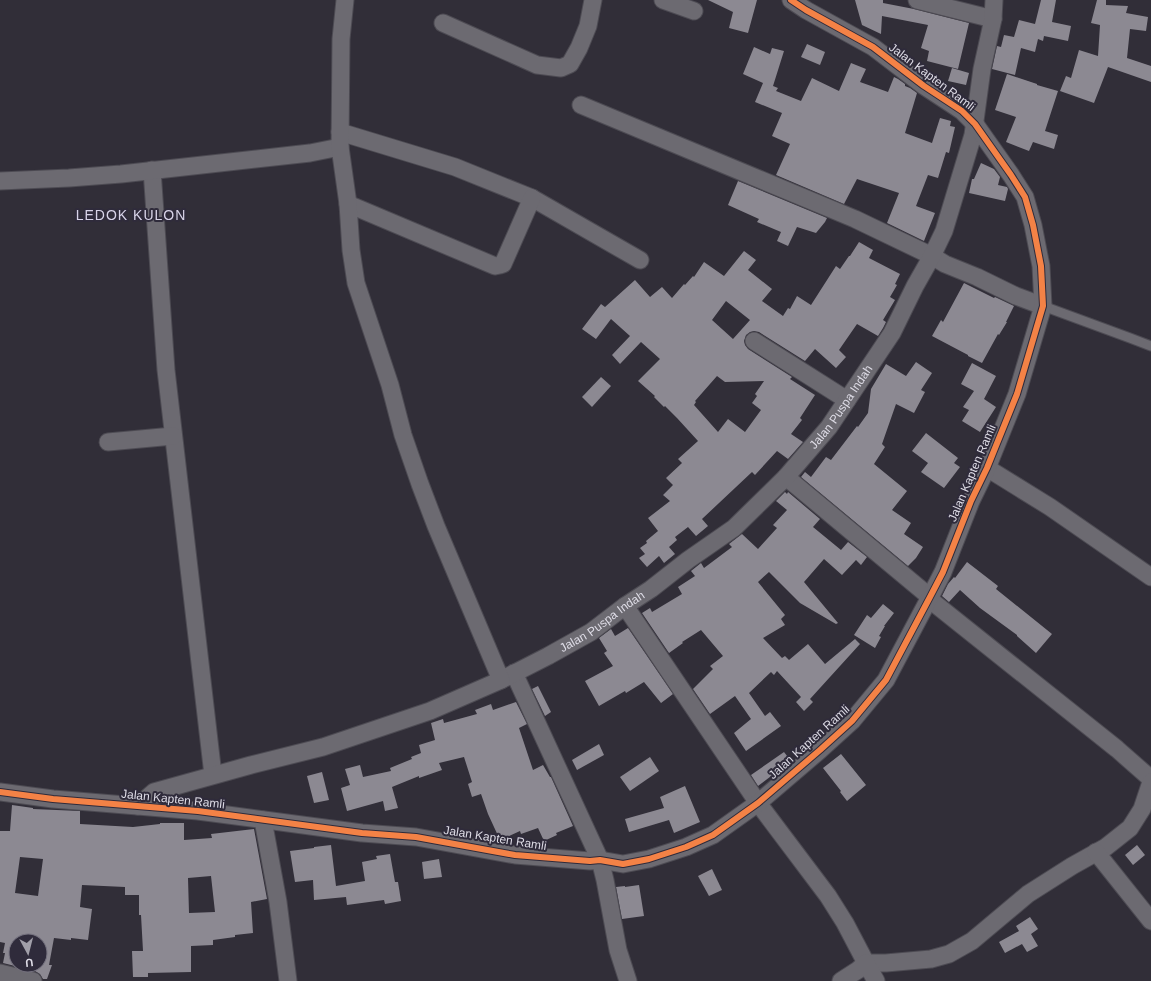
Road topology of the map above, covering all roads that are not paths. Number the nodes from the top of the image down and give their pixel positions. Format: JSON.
{"nodes":[{"id":1,"x":345,"y":0,"type":"edge"},
{"id":2,"x":593,"y":0,"type":"edge"},
{"id":3,"x":663,"y":0,"type":"edge"},
{"id":4,"x":791,"y":0,"type":"edge"},
{"id":5,"x":917,"y":0,"type":"edge"},
{"id":6,"x":994,"y":0,"type":"edge"},
{"id":7,"x":694,"y":11,"type":"dead end"},
{"id":8,"x":993,"y":19,"type":"junction"},
{"id":9,"x":443,"y":22,"type":"dead end"},
{"id":10,"x":580,"y":105,"type":"dead end"},
{"id":11,"x":975,"y":124,"type":"junction"},
{"id":12,"x":340,"y":139,"type":"junction"},
{"id":13,"x":152,"y":170,"type":"junction"},
{"id":14,"x":0,"y":181,"type":"edge"},
{"id":15,"x":532,"y":198,"type":"junction"},
{"id":16,"x":348,"y":204,"type":"junction"},
{"id":17,"x":932,"y":256,"type":"junction"},
{"id":18,"x":640,"y":260,"type":"dead end"},
{"id":19,"x":1043,"y":306,"type":"junction"},
{"id":20,"x":754,"y":341,"type":"dead end"},
{"id":21,"x":1151,"y":346,"type":"edge"},
{"id":22,"x":847,"y":400,"type":"junction"},
{"id":23,"x":173,"y":436,"type":"junction"},
{"id":24,"x":108,"y":442,"type":"dead end"},
{"id":25,"x":987,"y":468,"type":"junction"},
{"id":26,"x":786,"y":477,"type":"junction"},
{"id":27,"x":1151,"y":577,"type":"edge"},
{"id":28,"x":930,"y":598,"type":"junction"},
{"id":29,"x":625,"y":606,"type":"junction"},
{"id":30,"x":508,"y":676,"type":"junction"},
{"id":31,"x":213,"y":776,"type":"junction"},
{"id":32,"x":1151,"y":778,"type":"edge"},
{"id":33,"x":1151,"y":782,"type":"edge"},
{"id":34,"x":0,"y":792,"type":"edge"},
{"id":35,"x":758,"y":803,"type":"junction"},
{"id":36,"x":138,"y":806,"type":"junction"},
{"id":37,"x":263,"y":820,"type":"junction"},
{"id":38,"x":1096,"y":852,"type":"junction"},
{"id":39,"x":600,"y":860,"type":"junction"},
{"id":40,"x":1151,"y":921,"type":"edge"},
{"id":41,"x":866,"y":963,"type":"junction"},
{"id":42,"x":0,"y":973,"type":"edge"},
{"id":43,"x":33,"y":981,"type":"edge"},
{"id":44,"x":288,"y":981,"type":"edge"},
{"id":45,"x":628,"y":981,"type":"edge"},
{"id":46,"x":841,"y":981,"type":"edge"},
{"id":47,"x":876,"y":981,"type":"edge"}],
"edges":[{"from":1,"to":12,"type":"street"},
{"from":2,"to":9,"type":"street"},
{"from":3,"to":7,"type":"street"},
{"from":4,"to":11,"type":"street","name":"Jalan Kapten Ramli"},
{"from":5,"to":8,"type":"street"},
{"from":6,"to":8,"type":"street","name":"Jalan Puspa Indah"},
{"from":8,"to":11,"type":"street","name":"Jalan Puspa Indah"},
{"from":10,"to":17,"type":"street"},
{"from":11,"to":17,"type":"street","name":"Jalan Puspa Indah"},
{"from":11,"to":19,"type":"street","name":"Jalan Kapten Ramli"},
{"from":12,"to":13,"type":"street"},
{"from":12,"to":15,"type":"street"},
{"from":12,"to":16,"type":"street"},
{"from":13,"to":14,"type":"street"},
{"from":13,"to":23,"type":"street"},
{"from":15,"to":16,"type":"street"},
{"from":15,"to":18,"type":"street"},
{"from":16,"to":30,"type":"street"},
{"from":17,"to":19,"type":"street"},
{"from":17,"to":22,"type":"street","name":"Jalan Puspa Indah"},
{"from":19,"to":21,"type":"lane"},
{"from":19,"to":25,"type":"street","name":"Jalan Kapten Ramli"},
{"from":20,"to":22,"type":"street"},
{"from":22,"to":26,"type":"street","name":"Jalan Puspa Indah"},
{"from":23,"to":24,"type":"street"},
{"from":23,"to":31,"type":"street"},
{"from":25,"to":27,"type":"street"},
{"from":25,"to":28,"type":"street","name":"Jalan Kapten Ramli"},
{"from":26,"to":28,"type":"street"},
{"from":26,"to":29,"type":"street","name":"Jalan Puspa Indah"},
{"from":28,"to":32,"type":"street"},
{"from":28,"to":35,"type":"street","name":"Jalan Kapten Ramli"},
{"from":29,"to":30,"type":"street","name":"Jalan Puspa Indah"},
{"from":29,"to":35,"type":"street"},
{"from":30,"to":31,"type":"street","name":"Jalan Puspa Indah"},
{"from":30,"to":39,"type":"street"},
{"from":31,"to":36,"type":"street","name":"Jalan Puspa Indah"},
{"from":33,"to":38,"type":"street"},
{"from":34,"to":36,"type":"street","name":"Jalan Kapten Ramli"},
{"from":35,"to":39,"type":"street","name":"Jalan Kapten Ramli"},
{"from":35,"to":41,"type":"street"},
{"from":36,"to":37,"type":"street","name":"Jalan Kapten Ramli"},
{"from":37,"to":39,"type":"street","name":"Jalan Kapten Ramli"},
{"from":37,"to":44,"type":"street"},
{"from":38,"to":40,"type":"street"},
{"from":38,"to":41,"type":"street"},
{"from":39,"to":45,"type":"street"},
{"from":41,"to":46,"type":"street"},
{"from":41,"to":47,"type":"street"},
{"from":42,"to":43,"type":"street"}]}
